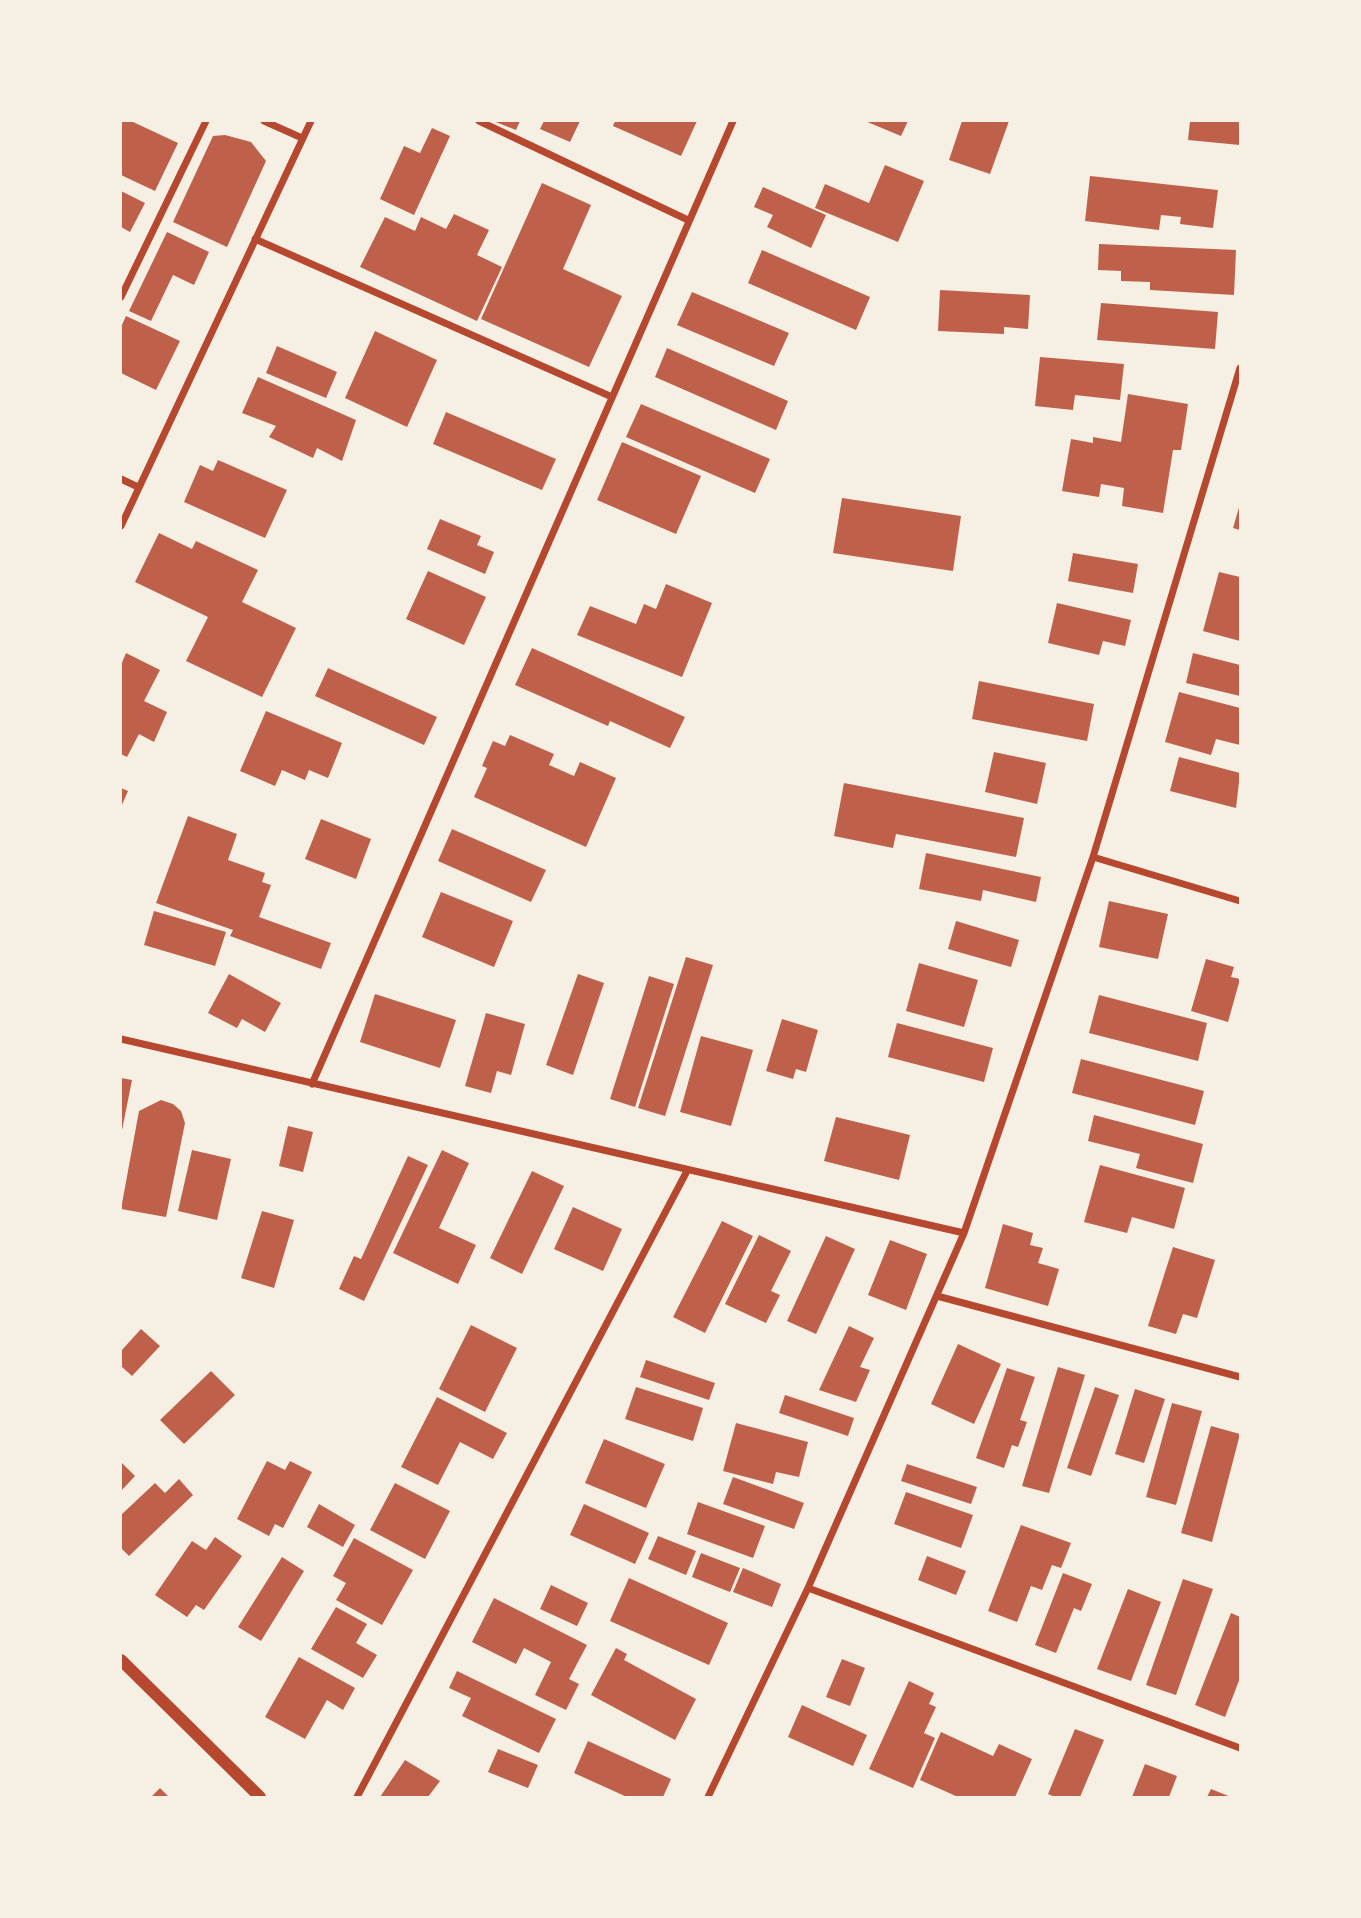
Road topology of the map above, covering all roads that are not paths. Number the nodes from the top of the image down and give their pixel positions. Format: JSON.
{"nodes":[{"id":1,"x":206,"y":121,"type":"edge"},
{"id":2,"x":264,"y":121,"type":"edge"},
{"id":3,"x":311,"y":121,"type":"edge"},
{"id":4,"x":479,"y":121,"type":"edge"},
{"id":5,"x":733,"y":121,"type":"edge"},
{"id":6,"x":302,"y":138,"type":"junction"},
{"id":7,"x":688,"y":220,"type":"junction"},
{"id":8,"x":255,"y":239,"type":"junction"},
{"id":9,"x":121,"y":297,"type":"edge"},
{"id":10,"x":1240,"y":368,"type":"edge"},
{"id":11,"x":612,"y":397,"type":"junction"},
{"id":12,"x":121,"y":479,"type":"edge"},
{"id":13,"x":138,"y":487,"type":"junction"},
{"id":14,"x":121,"y":526,"type":"edge"},
{"id":15,"x":1093,"y":857,"type":"junction"},
{"id":16,"x":1240,"y":901,"type":"edge"},
{"id":17,"x":121,"y":1039,"type":"edge"},
{"id":18,"x":312,"y":1084,"type":"junction"},
{"id":19,"x":687,"y":1171,"type":"junction"},
{"id":20,"x":964,"y":1233,"type":"junction"},
{"id":21,"x":937,"y":1296,"type":"junction"},
{"id":22,"x":1240,"y":1377,"type":"edge"},
{"id":23,"x":808,"y":1587,"type":"junction"},
{"id":24,"x":121,"y":1660,"type":"edge"},
{"id":25,"x":1240,"y":1748,"type":"edge"},
{"id":26,"x":260,"y":1797,"type":"edge"},
{"id":27,"x":357,"y":1797,"type":"edge"},
{"id":28,"x":708,"y":1797,"type":"edge"}],
"edges":[{"from":1,"to":9,"type":"street"},
{"from":2,"to":6,"type":"street"},
{"from":3,"to":6,"type":"street"},
{"from":4,"to":7,"type":"street"},
{"from":5,"to":7,"type":"street"},
{"from":6,"to":8,"type":"street"},
{"from":7,"to":11,"type":"street"},
{"from":8,"to":11,"type":"street"},
{"from":8,"to":13,"type":"street"},
{"from":10,"to":15,"type":"street"},
{"from":11,"to":18,"type":"street"},
{"from":12,"to":13,"type":"street"},
{"from":13,"to":14,"type":"street"},
{"from":15,"to":16,"type":"street"},
{"from":15,"to":20,"type":"street"},
{"from":17,"to":18,"type":"street"},
{"from":18,"to":19,"type":"street"},
{"from":19,"to":20,"type":"street"},
{"from":19,"to":27,"type":"street"},
{"from":20,"to":21,"type":"street"},
{"from":21,"to":22,"type":"street"},
{"from":21,"to":23,"type":"street"},
{"from":23,"to":25,"type":"street"},
{"from":23,"to":28,"type":"street"},
{"from":24,"to":26,"type":"street"}]}
